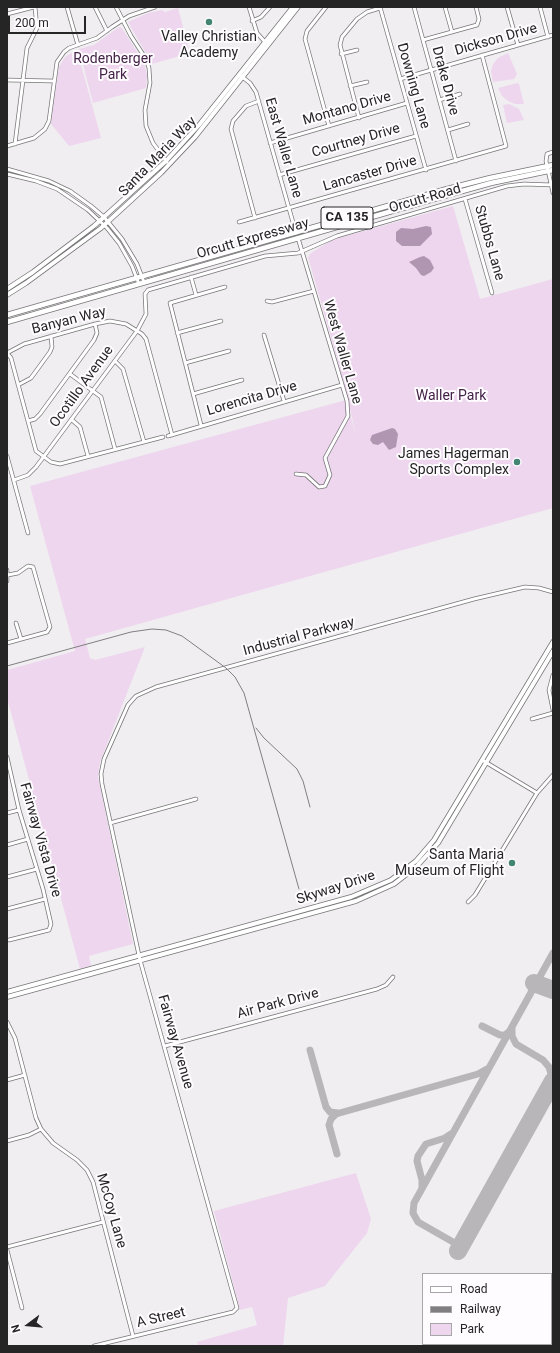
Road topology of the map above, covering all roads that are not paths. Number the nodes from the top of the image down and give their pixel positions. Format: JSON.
{"nodes":[{"id":1,"x":35,"y":7,"type":"edge"},
{"id":2,"x":67,"y":7,"type":"edge"},
{"id":3,"x":95,"y":7,"type":"edge"},
{"id":4,"x":116,"y":7,"type":"edge"},
{"id":5,"x":155,"y":7,"type":"edge"},
{"id":6,"x":248,"y":7,"type":"edge"},
{"id":7,"x":270,"y":7,"type":"edge"},
{"id":8,"x":293,"y":7,"type":"edge"},
{"id":9,"x":298,"y":7,"type":"edge"},
{"id":10,"x":326,"y":7,"type":"edge"},
{"id":11,"x":380,"y":7,"type":"edge"},
{"id":12,"x":414,"y":7,"type":"edge"},
{"id":13,"x":445,"y":7,"type":"edge"},
{"id":14,"x":476,"y":7,"type":"edge"},
{"id":15,"x":507,"y":7,"type":"edge"},
{"id":16,"x":540,"y":7,"type":"edge"},
{"id":17,"x":7,"y":14,"type":"edge"},
{"id":18,"x":122,"y":20,"type":"junction"},
{"id":19,"x":252,"y":20,"type":"junction"},
{"id":20,"x":107,"y":30,"type":"junction"},
{"id":21,"x":452,"y":32,"type":"junction"},
{"id":22,"x":553,"y":35,"type":"edge"},
{"id":23,"x":548,"y":37,"type":"junction"},
{"id":24,"x":423,"y":40,"type":"junction"},
{"id":25,"x":265,"y":42,"type":"junction"},
{"id":26,"x":78,"y":45,"type":"junction"},
{"id":27,"x":518,"y":45,"type":"junction"},
{"id":28,"x":357,"y":50,"type":"dead end"},
{"id":29,"x":341,"y":54,"type":"junction"},
{"id":30,"x":482,"y":55,"type":"junction"},
{"id":31,"x":431,"y":70,"type":"junction"},
{"id":32,"x":241,"y":76,"type":"junction"},
{"id":33,"x":400,"y":79,"type":"junction"},
{"id":34,"x":7,"y":80,"type":"edge"},
{"id":35,"x":23,"y":80,"type":"junction"},
{"id":36,"x":54,"y":81,"type":"junction"},
{"id":37,"x":367,"y":82,"type":"dead end"},
{"id":38,"x":350,"y":86,"type":"junction"},
{"id":39,"x":460,"y":94,"type":"dead end"},
{"id":40,"x":439,"y":100,"type":"junction"},
{"id":41,"x":259,"y":101,"type":"junction"},
{"id":42,"x":407,"y":104,"type":"junction"},
{"id":43,"x":359,"y":118,"type":"junction"},
{"id":44,"x":468,"y":124,"type":"dead end"},
{"id":45,"x":329,"y":126,"type":"junction"},
{"id":46,"x":448,"y":130,"type":"junction"},
{"id":47,"x":416,"y":136,"type":"junction"},
{"id":48,"x":270,"y":142,"type":"junction"},
{"id":49,"x":16,"y":144,"type":"junction"},
{"id":50,"x":7,"y":146,"type":"edge"},
{"id":51,"x":553,"y":152,"type":"edge"},
{"id":52,"x":456,"y":161,"type":"junction"},
{"id":53,"x":168,"y":163,"type":"junction"},
{"id":54,"x":553,"y":165,"type":"edge"},
{"id":55,"x":546,"y":166,"type":"junction"},
{"id":56,"x":7,"y":169,"type":"edge"},
{"id":57,"x":426,"y":170,"type":"junction"},
{"id":58,"x":553,"y":170,"type":"edge"},
{"id":59,"x":547,"y":171,"type":"junction"},
{"id":60,"x":7,"y":174,"type":"edge"},
{"id":61,"x":279,"y":175,"type":"junction"},
{"id":62,"x":552,"y":185,"type":"edge"},
{"id":63,"x":553,"y":194,"type":"edge"},
{"id":64,"x":466,"y":199,"type":"junction"},
{"id":65,"x":289,"y":209,"type":"junction"},
{"id":66,"x":104,"y":217,"type":"junction"},
{"id":67,"x":255,"y":218,"type":"junction"},
{"id":68,"x":100,"y":221,"type":"junction"},
{"id":69,"x":239,"y":222,"type":"dead end"},
{"id":70,"x":106,"y":223,"type":"junction"},
{"id":71,"x":296,"y":233,"type":"junction"},
{"id":72,"x":298,"y":238,"type":"junction"},
{"id":73,"x":303,"y":251,"type":"junction"},
{"id":74,"x":191,"y":277,"type":"junction"},
{"id":75,"x":140,"y":278,"type":"junction"},
{"id":76,"x":141,"y":283,"type":"junction"},
{"id":77,"x":225,"y":287,"type":"dead end"},
{"id":78,"x":7,"y":289,"type":"edge"},
{"id":79,"x":314,"y":291,"type":"junction"},
{"id":80,"x":145,"y":292,"type":"joint"},
{"id":81,"x":492,"y":293,"type":"dead end"},
{"id":82,"x":7,"y":295,"type":"edge"},
{"id":83,"x":196,"y":295,"type":"junction"},
{"id":84,"x":267,"y":301,"type":"dead end"},
{"id":85,"x":7,"y":315,"type":"edge"},
{"id":86,"x":221,"y":321,"type":"dead end"},
{"id":87,"x":7,"y":322,"type":"edge"},
{"id":88,"x":96,"y":324,"type":"junction"},
{"id":89,"x":137,"y":331,"type":"junction"},
{"id":90,"x":177,"y":333,"type":"junction"},
{"id":91,"x":264,"y":335,"type":"dead end"},
{"id":92,"x":50,"y":336,"type":"junction"},
{"id":93,"x":229,"y":351,"type":"dead end"},
{"id":94,"x":7,"y":353,"type":"edge"},
{"id":95,"x":115,"y":361,"type":"junction"},
{"id":96,"x":185,"y":364,"type":"junction"},
{"id":97,"x":70,"y":374,"type":"junction"},
{"id":98,"x":242,"y":380,"type":"dead end"},
{"id":99,"x":18,"y":385,"type":"junction"},
{"id":100,"x":342,"y":385,"type":"junction"},
{"id":101,"x":94,"y":390,"type":"junction"},
{"id":102,"x":193,"y":394,"type":"junction"},
{"id":103,"x":284,"y":401,"type":"junction"},
{"id":104,"x":72,"y":420,"type":"junction"},
{"id":105,"x":28,"y":421,"type":"junction"},
{"id":106,"x":201,"y":425,"type":"junction"},
{"id":107,"x":172,"y":435,"type":"junction"},
{"id":108,"x":168,"y":436,"type":"dead end"},
{"id":109,"x":163,"y":437,"type":"dead end"},
{"id":110,"x":144,"y":442,"type":"junction"},
{"id":111,"x":115,"y":449,"type":"junction"},
{"id":112,"x":7,"y":456,"type":"edge"},
{"id":113,"x":88,"y":456,"type":"junction"},
{"id":114,"x":44,"y":457,"type":"junction"},
{"id":115,"x":296,"y":474,"type":"dead end"},
{"id":116,"x":14,"y":480,"type":"junction"},
{"id":117,"x":28,"y":533,"type":"dead end"},
{"id":118,"x":7,"y":570,"type":"edge"},
{"id":119,"x":8,"y":575,"type":"edge"},
{"id":120,"x":7,"y":581,"type":"edge"},
{"id":121,"x":553,"y":592,"type":"edge"},
{"id":122,"x":16,"y":623,"type":"dead end"},
{"id":123,"x":21,"y":639,"type":"junction"},
{"id":124,"x":553,"y":642,"type":"edge"},
{"id":125,"x":7,"y":643,"type":"edge"},
{"id":126,"x":553,"y":651,"type":"edge"},
{"id":127,"x":553,"y":675,"type":"edge"},
{"id":128,"x":553,"y":710,"type":"edge"},
{"id":129,"x":553,"y":713,"type":"edge"},
{"id":130,"x":532,"y":719,"type":"dead end"},
{"id":131,"x":7,"y":757,"type":"edge"},
{"id":132,"x":484,"y":761,"type":"junction"},
{"id":133,"x":101,"y":774,"type":"joint"},
{"id":134,"x":553,"y":775,"type":"edge"},
{"id":135,"x":12,"y":780,"type":"junction"},
{"id":136,"x":7,"y":781,"type":"edge"},
{"id":137,"x":537,"y":793,"type":"junction"},
{"id":138,"x":196,"y":799,"type":"dead end"},
{"id":139,"x":19,"y":810,"type":"junction"},
{"id":140,"x":7,"y":813,"type":"edge"},
{"id":141,"x":110,"y":823,"type":"junction"},
{"id":142,"x":28,"y":839,"type":"junction"},
{"id":143,"x":7,"y":845,"type":"edge"},
{"id":144,"x":37,"y":869,"type":"junction"},
{"id":145,"x":7,"y":877,"type":"edge"},
{"id":146,"x":45,"y":899,"type":"junction"},
{"id":147,"x":468,"y":902,"type":"dead end"},
{"id":148,"x":7,"y":910,"type":"edge"},
{"id":149,"x":9,"y":940,"type":"dead end"},
{"id":150,"x":140,"y":958,"type":"junction"},
{"id":151,"x":393,"y":977,"type":"dead end"},
{"id":152,"x":7,"y":992,"type":"edge"},
{"id":153,"x":7,"y":997,"type":"edge"},
{"id":154,"x":7,"y":1022,"type":"edge"},
{"id":155,"x":165,"y":1046,"type":"junction"},
{"id":156,"x":25,"y":1075,"type":"junction"},
{"id":157,"x":7,"y":1080,"type":"edge"},
{"id":158,"x":41,"y":1129,"type":"junction"},
{"id":159,"x":7,"y":1141,"type":"edge"},
{"id":160,"x":103,"y":1222,"type":"junction"},
{"id":161,"x":7,"y":1247,"type":"edge"},
{"id":162,"x":7,"y":1250,"type":"edge"},
{"id":163,"x":22,"y":1308,"type":"dead end"},
{"id":164,"x":233,"y":1312,"type":"joint"},
{"id":165,"x":133,"y":1336,"type":"junction"},
{"id":166,"x":94,"y":1346,"type":"edge"}],
"edges":[{"from":1,"to":17,"type":"street"},
{"from":1,"to":35,"type":"street"},
{"from":2,"to":26,"type":"street"},
{"from":3,"to":20,"type":"street"},
{"from":4,"to":18,"type":"street"},
{"from":5,"to":18,"type":"street"},
{"from":6,"to":19,"type":"street"},
{"from":7,"to":19,"type":"street"},
{"from":8,"to":25,"type":"main road","name":"Santa Maria Way"},
{"from":9,"to":32,"type":"main road","name":"Santa Maria Way"},
{"from":10,"to":45,"type":"street"},
{"from":11,"to":29,"type":"street"},
{"from":11,"to":33,"type":"street","name":"Downing Lane"},
{"from":12,"to":24,"type":"street","name":"Drake Drive"},
{"from":13,"to":21,"type":"street"},
{"from":14,"to":21,"type":"street"},
{"from":15,"to":27,"type":"street"},
{"from":16,"to":23,"type":"street"},
{"from":18,"to":20,"type":"street"},
{"from":18,"to":53,"type":"street"},
{"from":19,"to":25,"type":"street"},
{"from":20,"to":26,"type":"street"},
{"from":21,"to":24,"type":"street"},
{"from":22,"to":23,"type":"street","name":"Dickson Drive"},
{"from":23,"to":27,"type":"street","name":"Dickson Drive"},
{"from":24,"to":31,"type":"street","name":"Drake Drive"},
{"from":25,"to":32,"type":"main road","name":"Santa Maria Way"},
{"from":26,"to":36,"type":"street"},
{"from":27,"to":30,"type":"street","name":"Dickson Drive"},
{"from":28,"to":29,"type":"street"},
{"from":29,"to":38,"type":"street"},
{"from":30,"to":31,"type":"street","name":"Dickson Drive"},
{"from":30,"to":52,"type":"street","name":"Lancaster Drive"},
{"from":31,"to":33,"type":"street","name":"Dickson Drive"},
{"from":31,"to":40,"type":"street","name":"Drake Drive"},
{"from":32,"to":41,"type":"street","name":"East Waller Lane"},
{"from":32,"to":53,"type":"main road","name":"Santa Maria Way"},
{"from":33,"to":42,"type":"street","name":"Downing Lane"},
{"from":34,"to":35,"type":"street"},
{"from":35,"to":36,"type":"street"},
{"from":35,"to":49,"type":"street"},
{"from":36,"to":49,"type":"street"},
{"from":37,"to":38,"type":"street"},
{"from":38,"to":43,"type":"street"},
{"from":39,"to":40,"type":"street"},
{"from":40,"to":46,"type":"street","name":"Drake Drive"},
{"from":41,"to":48,"type":"street","name":"East Waller Lane"},
{"from":41,"to":67,"type":"street"},
{"from":42,"to":43,"type":"street","name":"Montano Drive"},
{"from":42,"to":47,"type":"street","name":"Downing Lane"},
{"from":43,"to":45,"type":"street","name":"Montano Drive"},
{"from":44,"to":46,"type":"street"},
{"from":45,"to":48,"type":"street","name":"Montano Drive"},
{"from":46,"to":52,"type":"street","name":"Drake Drive"},
{"from":47,"to":57,"type":"street","name":"Downing Lane"},
{"from":47,"to":61,"type":"street","name":"Courtney Drive"},
{"from":48,"to":61,"type":"street","name":"East Waller Lane"},
{"from":49,"to":50,"type":"street"},
{"from":51,"to":55,"type":"street"},
{"from":52,"to":57,"type":"street","name":"Lancaster Drive"},
{"from":53,"to":66,"type":"main road","name":"Santa Maria Way"},
{"from":53,"to":70,"type":"main road","name":"Santa Maria Way"},
{"from":54,"to":55,"type":"highway","name":"Orcutt Expressway","number":"CA 135"},
{"from":55,"to":59,"type":"street"},
{"from":55,"to":71,"type":"highway","name":"Orcutt Expressway","number":"CA 135"},
{"from":56,"to":66,"type":"street"},
{"from":57,"to":65,"type":"street","name":"Lancaster Drive"},
{"from":58,"to":59,"type":"highway","name":"Orcutt Expressway","number":"CA 135"},
{"from":59,"to":62,"type":"street"},
{"from":59,"to":72,"type":"highway","name":"Orcutt Expressway","number":"CA 135"},
{"from":60,"to":68,"type":"street"},
{"from":61,"to":65,"type":"street","name":"East Waller Lane"},
{"from":62,"to":63,"type":"street"},
{"from":62,"to":64,"type":"street","name":"Orcutt Road"},
{"from":64,"to":73,"type":"street","name":"Orcutt Road"},
{"from":64,"to":81,"type":"street","name":"Stubbs Lane"},
{"from":65,"to":67,"type":"street","name":"Lancaster Drive"},
{"from":65,"to":71,"type":"street","name":"East Waller Lane"},
{"from":66,"to":68,"type":"main road","name":"Santa Maria Way"},
{"from":66,"to":70,"type":"street"},
{"from":67,"to":69,"type":"street","name":"Lancaster Drive"},
{"from":68,"to":70,"type":"street"},
{"from":68,"to":78,"type":"main road","name":"Santa Maria Way"},
{"from":70,"to":75,"type":"street"},
{"from":70,"to":82,"type":"main road","name":"Santa Maria Way"},
{"from":71,"to":72,"type":"street","name":"West Waller Lane"},
{"from":71,"to":75,"type":"highway","name":"Orcutt Expressway","number":"CA 135"},
{"from":72,"to":73,"type":"street","name":"West Waller Lane"},
{"from":72,"to":76,"type":"highway","name":"Orcutt Expressway","number":"CA 135"},
{"from":73,"to":74,"type":"street","name":"Orcutt Road"},
{"from":73,"to":79,"type":"street","name":"West Waller Lane"},
{"from":74,"to":80,"type":"street","name":"Orcutt Road"},
{"from":74,"to":83,"type":"street"},
{"from":75,"to":76,"type":"street"},
{"from":75,"to":85,"type":"highway","name":"Orcutt Expressway","number":"CA 135"},
{"from":76,"to":87,"type":"highway","name":"Orcutt Expressway","number":"CA 135"},
{"from":77,"to":83,"type":"street"},
{"from":79,"to":84,"type":"street"},
{"from":79,"to":100,"type":"street","name":"West Waller Lane"},
{"from":80,"to":89,"type":"street","name":"Ocotillo Avenue"},
{"from":83,"to":90,"type":"street"},
{"from":86,"to":90,"type":"street"},
{"from":88,"to":89,"type":"street","name":"Banyan Way"},
{"from":88,"to":92,"type":"street","name":"Banyan Way"},
{"from":88,"to":97,"type":"street"},
{"from":89,"to":95,"type":"street","name":"Ocotillo Avenue"},
{"from":89,"to":107,"type":"street"},
{"from":90,"to":96,"type":"street"},
{"from":91,"to":103,"type":"street"},
{"from":92,"to":94,"type":"street","name":"Banyan Way"},
{"from":92,"to":99,"type":"street"},
{"from":93,"to":96,"type":"street"},
{"from":94,"to":99,"type":"street"},
{"from":95,"to":101,"type":"street","name":"Ocotillo Avenue"},
{"from":95,"to":110,"type":"street"},
{"from":96,"to":102,"type":"street"},
{"from":97,"to":101,"type":"street"},
{"from":97,"to":105,"type":"street"},
{"from":98,"to":102,"type":"street"},
{"from":99,"to":105,"type":"street"},
{"from":100,"to":103,"type":"street","name":"Lorencita Drive"},
{"from":100,"to":115,"type":"street","name":"West Waller Lane"},
{"from":101,"to":104,"type":"street","name":"Ocotillo Avenue"},
{"from":101,"to":111,"type":"street"},
{"from":102,"to":106,"type":"street"},
{"from":103,"to":106,"type":"street","name":"Lorencita Drive"},
{"from":104,"to":113,"type":"street"},
{"from":104,"to":114,"type":"street","name":"Ocotillo Avenue"},
{"from":105,"to":114,"type":"street"},
{"from":106,"to":107,"type":"street","name":"Lorencita Drive"},
{"from":107,"to":108,"type":"street","name":"Lorencita Drive"},
{"from":109,"to":110,"type":"street"},
{"from":110,"to":111,"type":"street"},
{"from":111,"to":113,"type":"street"},
{"from":112,"to":116,"type":"street"},
{"from":113,"to":114,"type":"street"},
{"from":114,"to":116,"type":"street","name":"Ocotillo Avenue"},
{"from":116,"to":117,"type":"street"},
{"from":118,"to":119,"type":"street"},
{"from":119,"to":120,"type":"street"},
{"from":119,"to":123,"type":"street"},
{"from":121,"to":133,"type":"street","name":"Industrial Parkway"},
{"from":122,"to":123,"type":"street"},
{"from":123,"to":125,"type":"street"},
{"from":124,"to":132,"type":"main road","name":"Skyway Drive"},
{"from":126,"to":132,"type":"main road","name":"Skyway Drive"},
{"from":127,"to":128,"type":"street"},
{"from":129,"to":130,"type":"street"},
{"from":131,"to":135,"type":"street","name":"Fairway Vista Drive"},
{"from":132,"to":137,"type":"street"},
{"from":132,"to":150,"type":"main road","name":"Skyway Drive"},
{"from":133,"to":141,"type":"street","name":"Fairway Avenue"},
{"from":134,"to":137,"type":"street"},
{"from":135,"to":136,"type":"street"},
{"from":135,"to":139,"type":"street","name":"Fairway Vista Drive"},
{"from":137,"to":147,"type":"street"},
{"from":138,"to":141,"type":"street"},
{"from":139,"to":140,"type":"street"},
{"from":139,"to":142,"type":"street","name":"Fairway Vista Drive"},
{"from":141,"to":150,"type":"street","name":"Fairway Avenue"},
{"from":142,"to":143,"type":"street"},
{"from":142,"to":144,"type":"street","name":"Fairway Vista Drive"},
{"from":144,"to":145,"type":"street"},
{"from":144,"to":146,"type":"street","name":"Fairway Vista Drive"},
{"from":146,"to":148,"type":"street"},
{"from":146,"to":149,"type":"street","name":"Fairway Vista Drive"},
{"from":150,"to":152,"type":"main road","name":"Skyway Drive"},
{"from":150,"to":153,"type":"main road","name":"Skyway Drive"},
{"from":150,"to":155,"type":"street","name":"Fairway Avenue"},
{"from":151,"to":155,"type":"street","name":"Air Park Drive"},
{"from":154,"to":156,"type":"street","name":"McCoy Lane"},
{"from":155,"to":164,"type":"street","name":"Fairway Avenue"},
{"from":156,"to":157,"type":"street"},
{"from":156,"to":158,"type":"street","name":"McCoy Lane"},
{"from":158,"to":159,"type":"street"},
{"from":158,"to":160,"type":"street","name":"McCoy Lane"},
{"from":160,"to":161,"type":"street"},
{"from":160,"to":165,"type":"street","name":"McCoy Lane"},
{"from":162,"to":163,"type":"street"},
{"from":164,"to":165,"type":"street","name":"A Street"},
{"from":165,"to":166,"type":"street","name":"A Street"}]}
